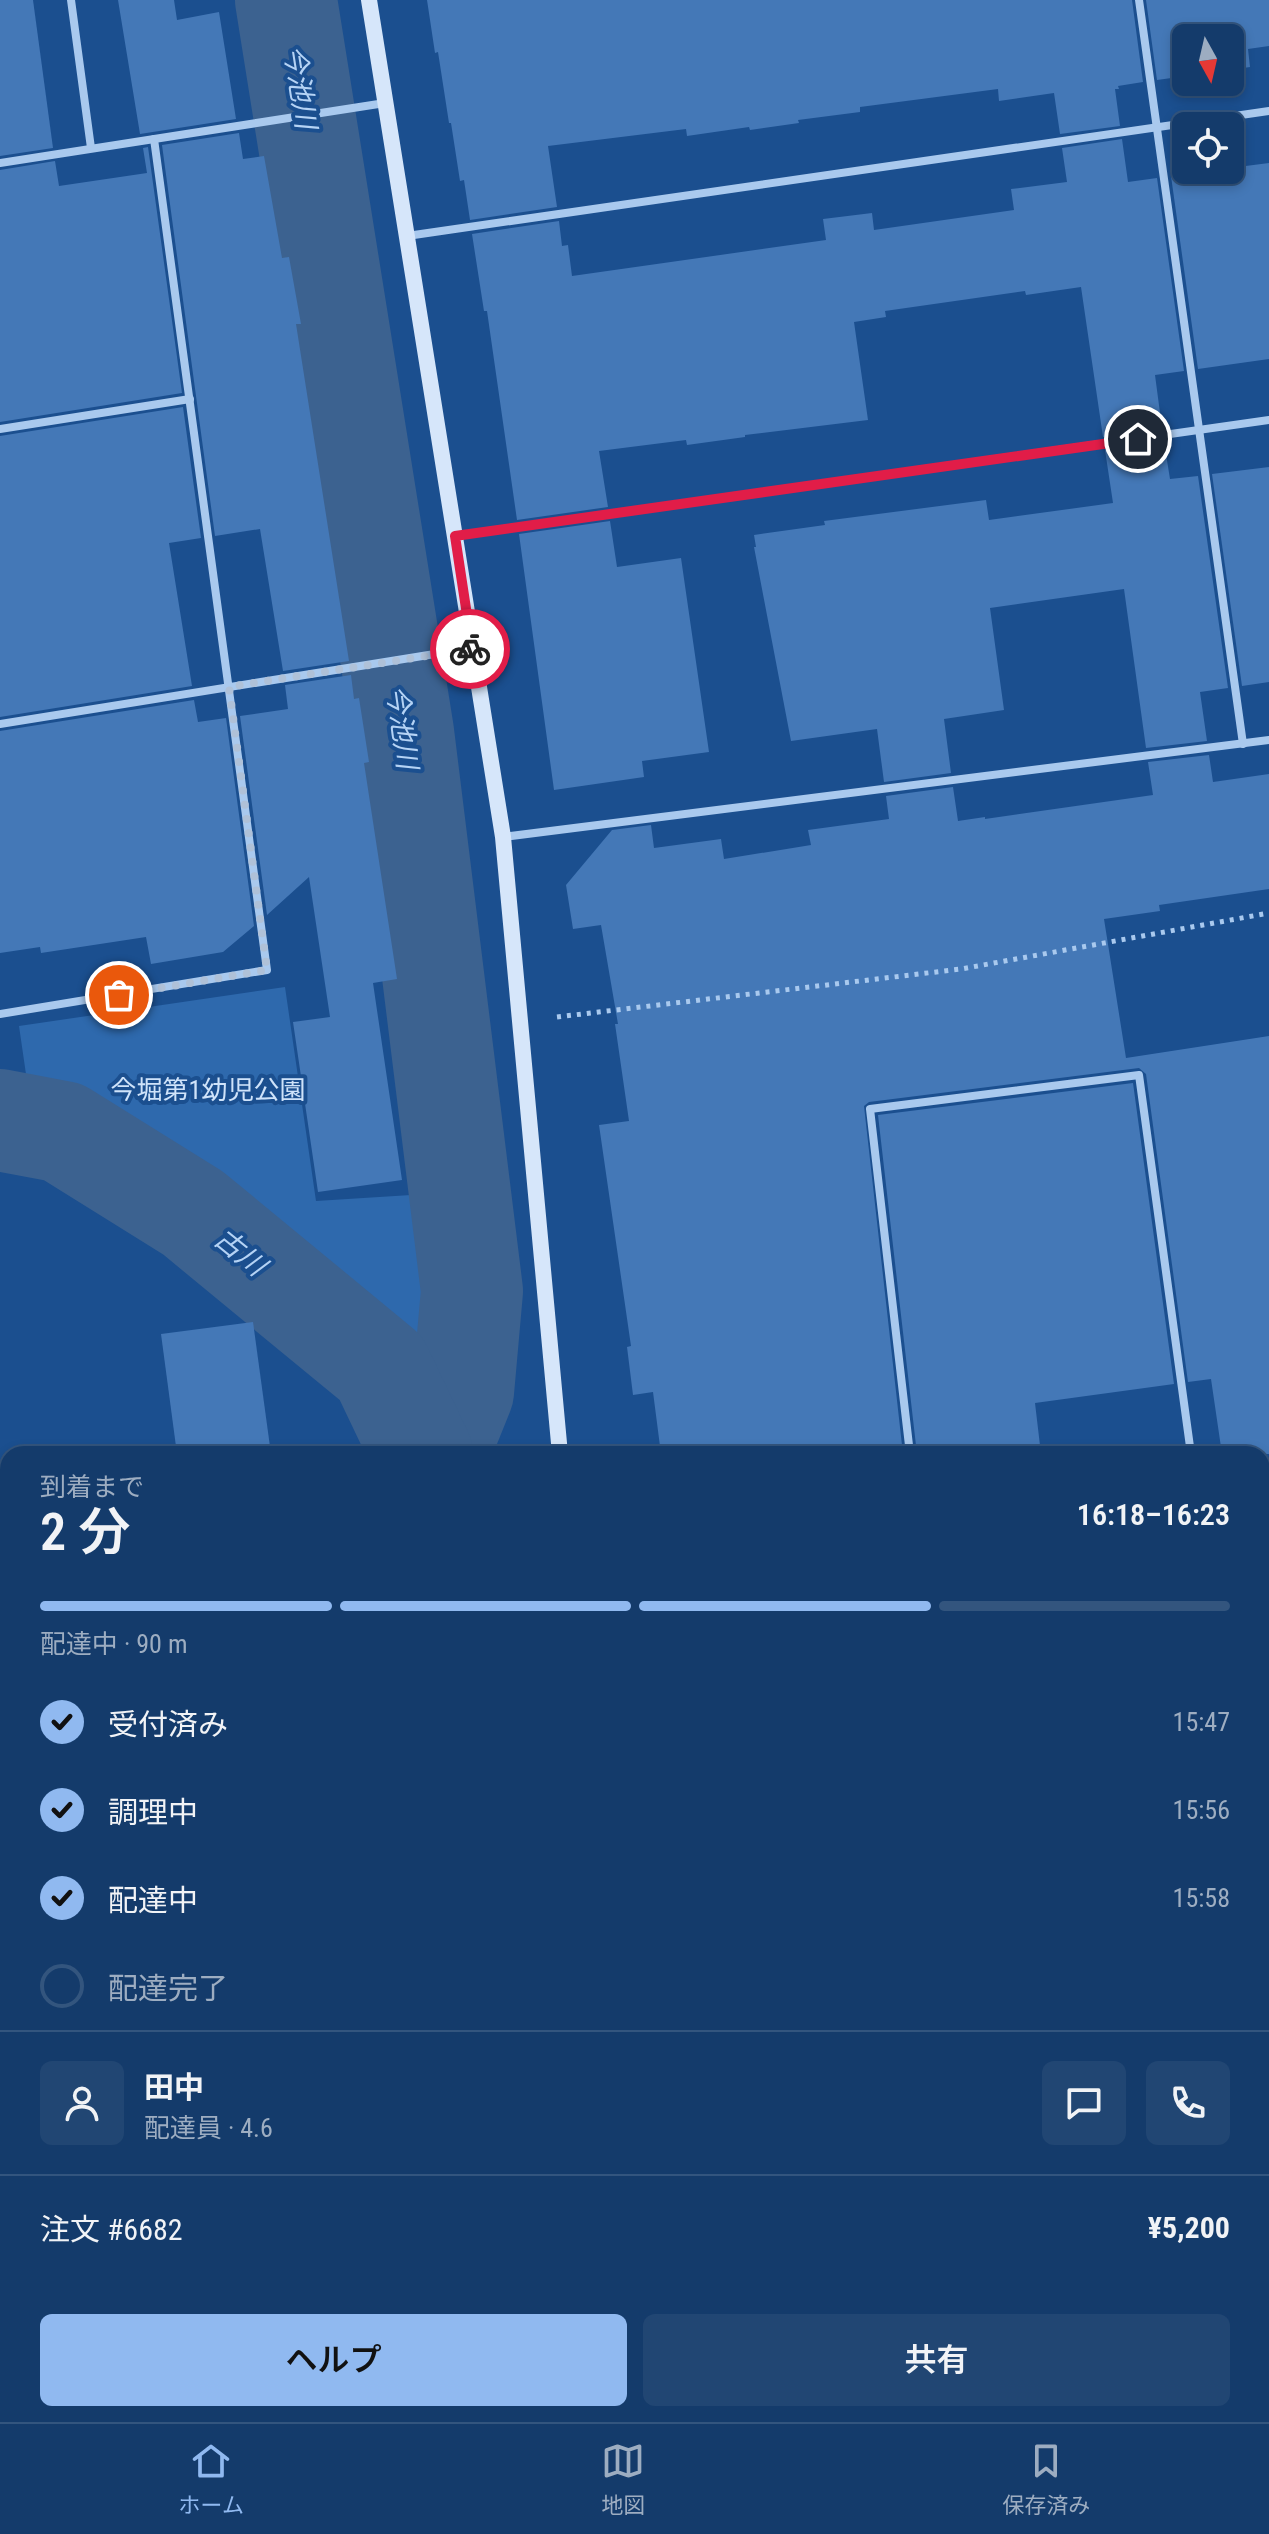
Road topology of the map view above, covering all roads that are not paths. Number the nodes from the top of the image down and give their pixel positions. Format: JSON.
{"nodes":[{"id":1,"x":71,"y":0,"type":"edge"},
{"id":2,"x":369,"y":0,"type":"edge"},
{"id":3,"x":1139,"y":0,"type":"edge"},
{"id":4,"x":385,"y":103,"type":"junction"},
{"id":5,"x":1269,"y":111,"type":"edge"},
{"id":6,"x":1157,"y":127,"type":"junction"},
{"id":7,"x":154,"y":139,"type":"junction"},
{"id":8,"x":91,"y":148,"type":"junction"},
{"id":9,"x":0,"y":163,"type":"edge"},
{"id":10,"x":406,"y":236,"type":"junction"},
{"id":11,"x":190,"y":399,"type":"junction"},
{"id":12,"x":1269,"y":420,"type":"edge"},
{"id":13,"x":0,"y":429,"type":"edge"},
{"id":14,"x":1199,"y":430,"type":"junction"},
{"id":15,"x":455,"y":536,"type":"junction"},
{"id":16,"x":472,"y":648,"type":"junction"},
{"id":17,"x":229,"y":687,"type":"junction"},
{"id":18,"x":0,"y":724,"type":"edge"},
{"id":19,"x":1269,"y":740,"type":"edge"},
{"id":20,"x":1243,"y":744,"type":"junction"},
{"id":21,"x":503,"y":837,"type":"junction"},
{"id":22,"x":0,"y":1014,"type":"edge"},
{"id":23,"x":559,"y":1446,"type":"edge"},
{"id":24,"x":909,"y":1446,"type":"edge"},
{"id":25,"x":1190,"y":1446,"type":"edge"}],
"edges":[{"from":1,"to":8,"type":"street"},
{"from":2,"to":4,"type":"street"},
{"from":3,"to":6,"type":"street"},
{"from":4,"to":7,"type":"street"},
{"from":4,"to":10,"type":"street"},
{"from":5,"to":6,"type":"street"},
{"from":6,"to":10,"type":"street"},
{"from":6,"to":14,"type":"street"},
{"from":7,"to":8,"type":"street"},
{"from":7,"to":11,"type":"street"},
{"from":8,"to":9,"type":"street"},
{"from":10,"to":15,"type":"street"},
{"from":11,"to":13,"type":"street"},
{"from":11,"to":17,"type":"street"},
{"from":12,"to":14,"type":"street"},
{"from":14,"to":15,"type":"street"},
{"from":14,"to":20,"type":"street"},
{"from":15,"to":16,"type":"street"},
{"from":16,"to":17,"type":"street"},
{"from":16,"to":21,"type":"street"},
{"from":17,"to":18,"type":"street"},
{"from":17,"to":22,"type":"street"},
{"from":19,"to":20,"type":"street"},
{"from":20,"to":21,"type":"street"},
{"from":21,"to":23,"type":"street"},
{"from":24,"to":25,"type":"street"}]}
